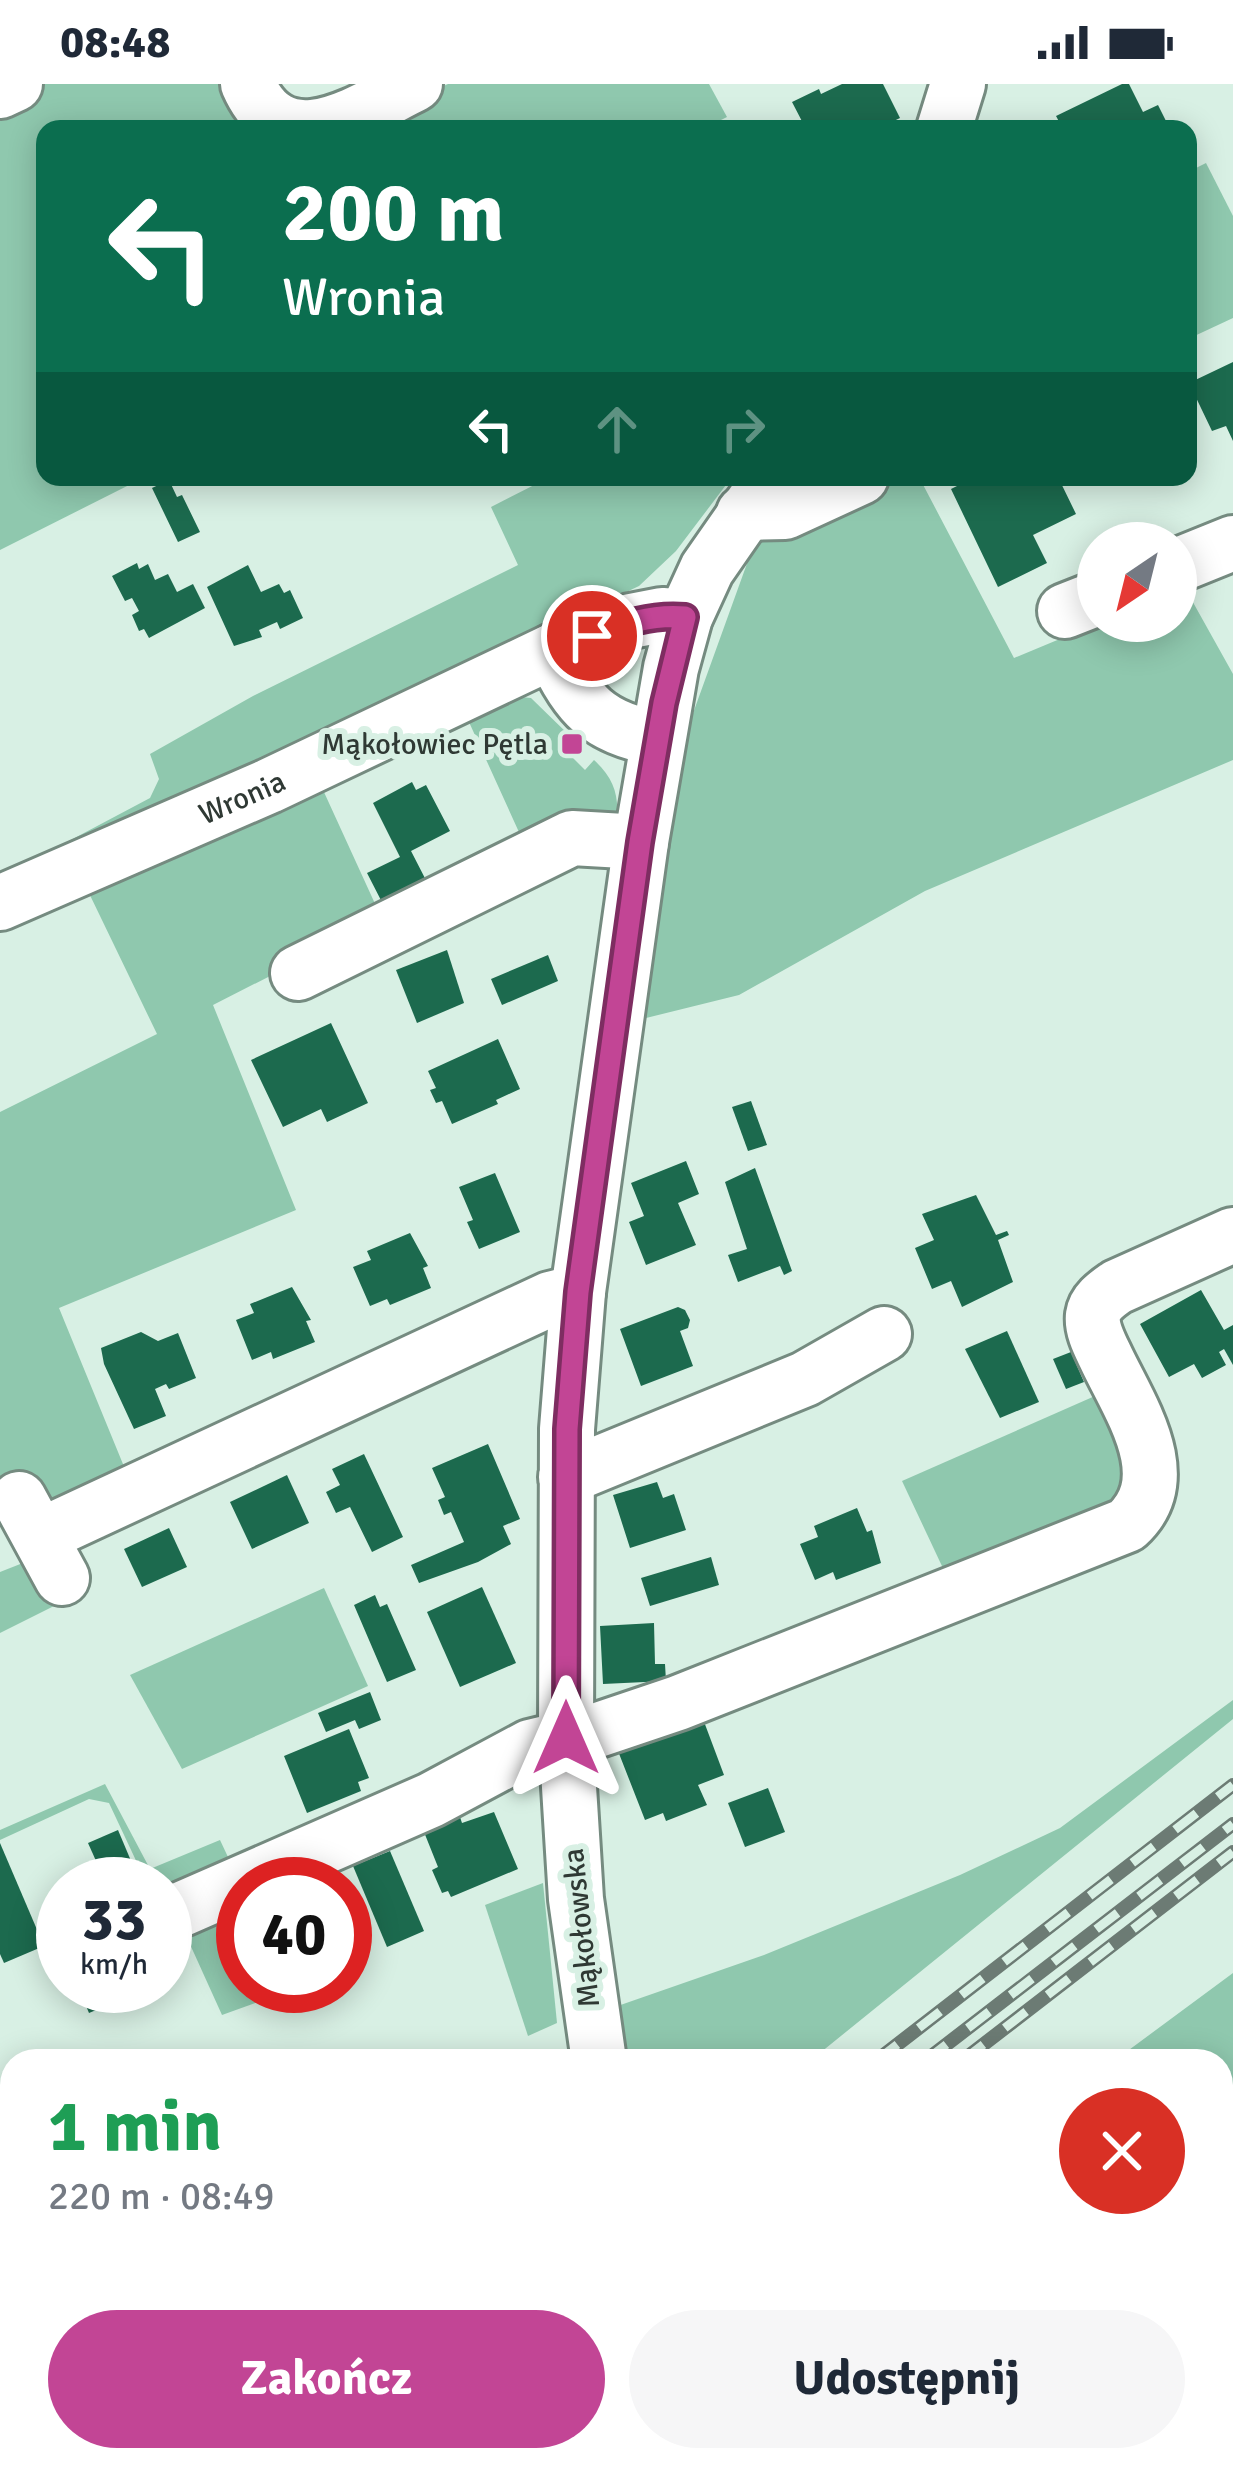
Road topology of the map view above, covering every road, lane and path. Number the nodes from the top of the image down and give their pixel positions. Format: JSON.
{"nodes":[{"id":1,"x":15,"y":84,"type":"edge"},
{"id":2,"x":248,"y":84,"type":"edge"},
{"id":3,"x":415,"y":84,"type":"edge"},
{"id":4,"x":0,"y":91,"type":"edge"},
{"id":5,"x":277,"y":120,"type":"edge"},
{"id":6,"x":340,"y":120,"type":"edge"},
{"id":7,"x":841,"y":486,"type":"edge"},
{"id":8,"x":758,"y":495,"type":"edge"},
{"id":9,"x":1233,"y":543,"type":"edge"},
{"id":10,"x":1197,"y":558,"type":"edge"},
{"id":11,"x":685,"y":617,"type":"junction"},
{"id":12,"x":553,"y":651,"type":"junction"},
{"id":13,"x":658,"y":738,"type":"junction"},
{"id":14,"x":640,"y":842,"type":"junction"},
{"id":15,"x":0,"y":903,"type":"edge"},
{"id":16,"x":298,"y":973,"type":"dead end"},
{"id":17,"x":1233,"y":1235,"type":"edge"},
{"id":18,"x":578,"y":1292,"type":"junction"},
{"id":19,"x":884,"y":1334,"type":"dead end"},
{"id":20,"x":566,"y":1478,"type":"junction"},
{"id":21,"x":40,"y":1538,"type":"dead end"},
{"id":22,"x":566,"y":1738,"type":"junction"},
{"id":23,"x":192,"y":1905,"type":"edge"},
{"id":24,"x":597,"y":2049,"type":"edge"}],
"edges":[{"from":1,"to":4,"type":"street"},
{"from":2,"to":5,"type":"street"},
{"from":3,"to":6,"type":"street"},
{"from":7,"to":8,"type":"street"},
{"from":8,"to":11,"type":"street","name":"Mąkołowska"},
{"from":9,"to":10,"type":"street"},
{"from":11,"to":12,"type":"street","name":"Wronia"},
{"from":11,"to":13,"type":"street","name":"Mąkołowska"},
{"from":12,"to":13,"type":"street"},
{"from":12,"to":15,"type":"street","name":"Wronia"},
{"from":13,"to":14,"type":"street","name":"Mąkołowska"},
{"from":14,"to":16,"type":"street"},
{"from":14,"to":18,"type":"street","name":"Mąkołowska"},
{"from":17,"to":22,"type":"street"},
{"from":18,"to":20,"type":"street","name":"Mąkołowska"},
{"from":18,"to":21,"type":"street"},
{"from":19,"to":20,"type":"street"},
{"from":20,"to":22,"type":"street","name":"Mąkołowska"},
{"from":22,"to":23,"type":"street"},
{"from":22,"to":24,"type":"street","name":"Mąkołowska"}]}
